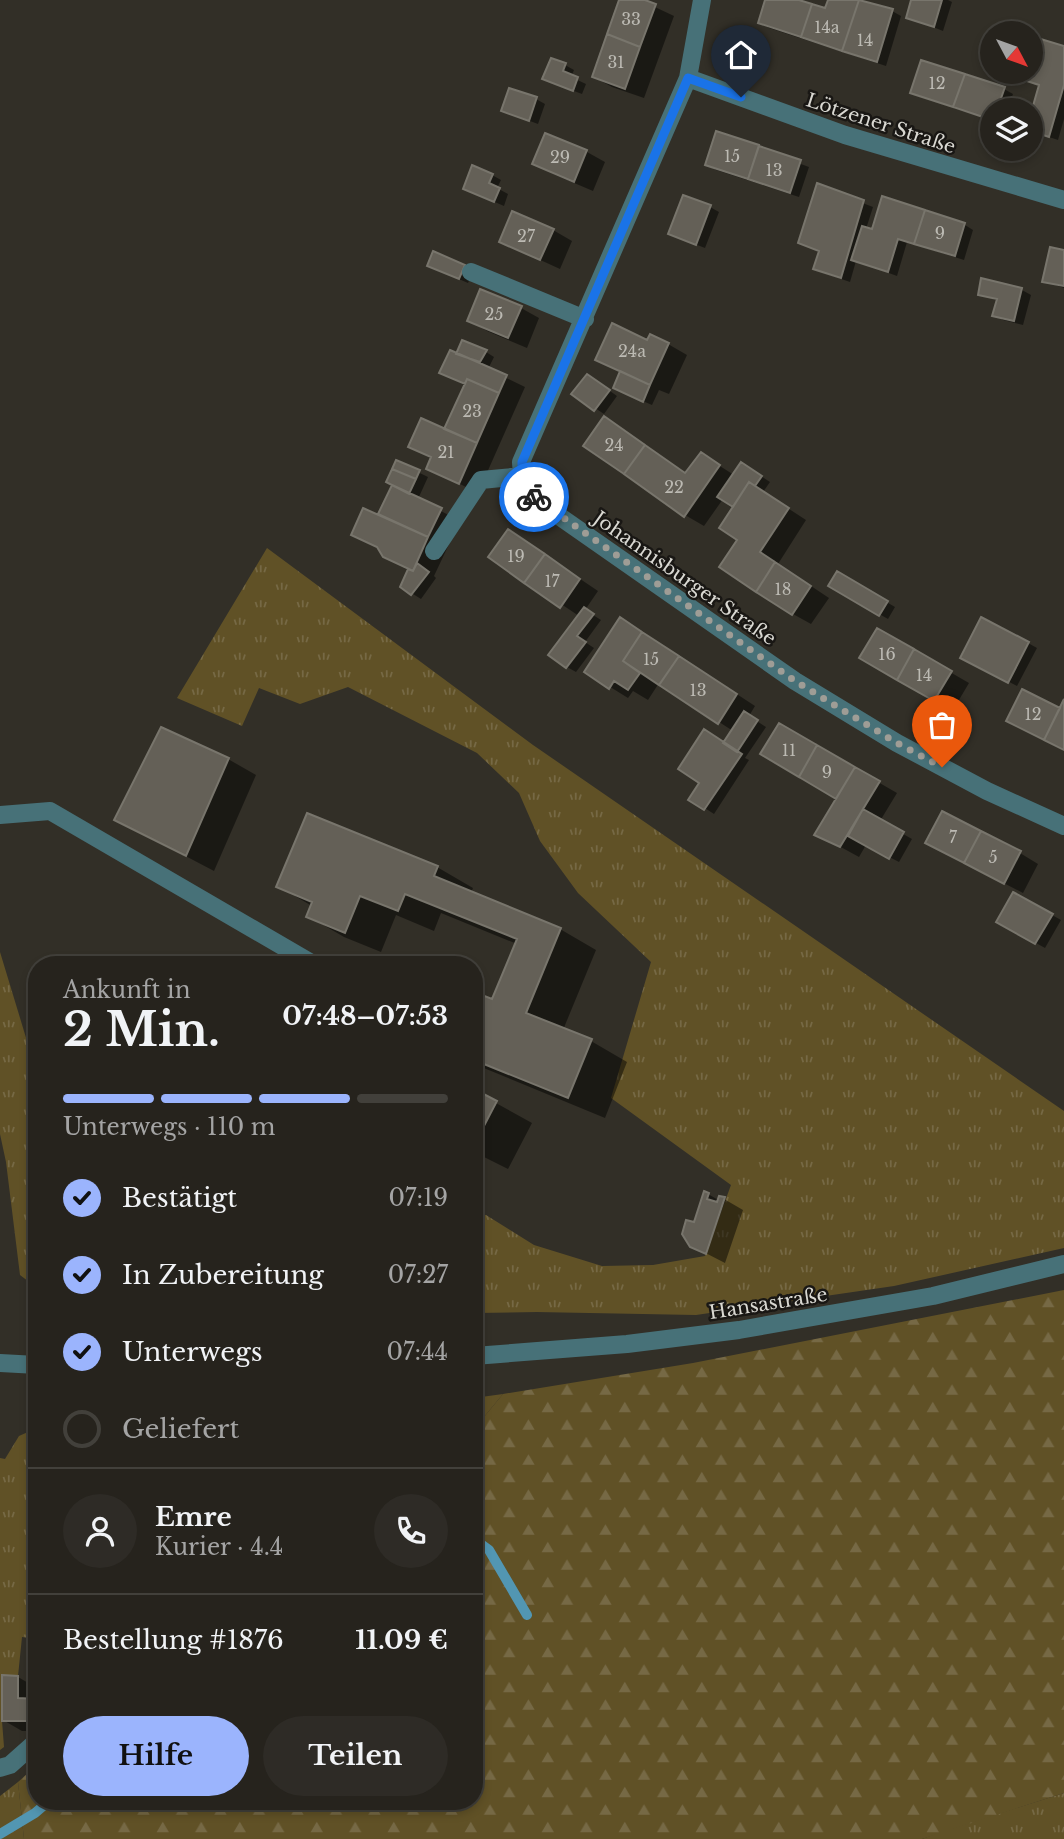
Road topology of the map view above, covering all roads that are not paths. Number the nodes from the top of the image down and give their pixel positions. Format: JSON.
{"nodes":[{"id":1,"x":702,"y":0,"type":"edge"},
{"id":2,"x":688,"y":78,"type":"junction"},
{"id":3,"x":1064,"y":200,"type":"edge"},
{"id":4,"x":471,"y":272,"type":"dead end"},
{"id":5,"x":585,"y":319,"type":"junction"},
{"id":6,"x":522,"y":477,"type":"junction"},
{"id":7,"x":434,"y":551,"type":"dead end"},
{"id":8,"x":0,"y":815,"type":"edge"},
{"id":9,"x":1064,"y":826,"type":"edge"},
{"id":10,"x":299,"y":956,"type":"edge"},
{"id":11,"x":1064,"y":1264,"type":"edge"},
{"id":12,"x":483,"y":1355,"type":"edge"},
{"id":13,"x":0,"y":1363,"type":"edge"},
{"id":14,"x":28,"y":1365,"type":"edge"},
{"id":15,"x":28,"y":1749,"type":"edge"},
{"id":16,"x":0,"y":1768,"type":"edge"}],
"edges":[{"from":1,"to":2,"type":"street"},
{"from":2,"to":3,"type":"street","name":"Lötzener Straße"},
{"from":2,"to":5,"type":"street"},
{"from":4,"to":5,"type":"street"},
{"from":5,"to":6,"type":"street"},
{"from":6,"to":7,"type":"street"},
{"from":6,"to":9,"type":"street","name":"Johannisburger Straße"},
{"from":8,"to":10,"type":"street"},
{"from":11,"to":12,"type":"street","name":"Hansastraße"},
{"from":13,"to":14,"type":"street"},
{"from":15,"to":16,"type":"street"}]}
